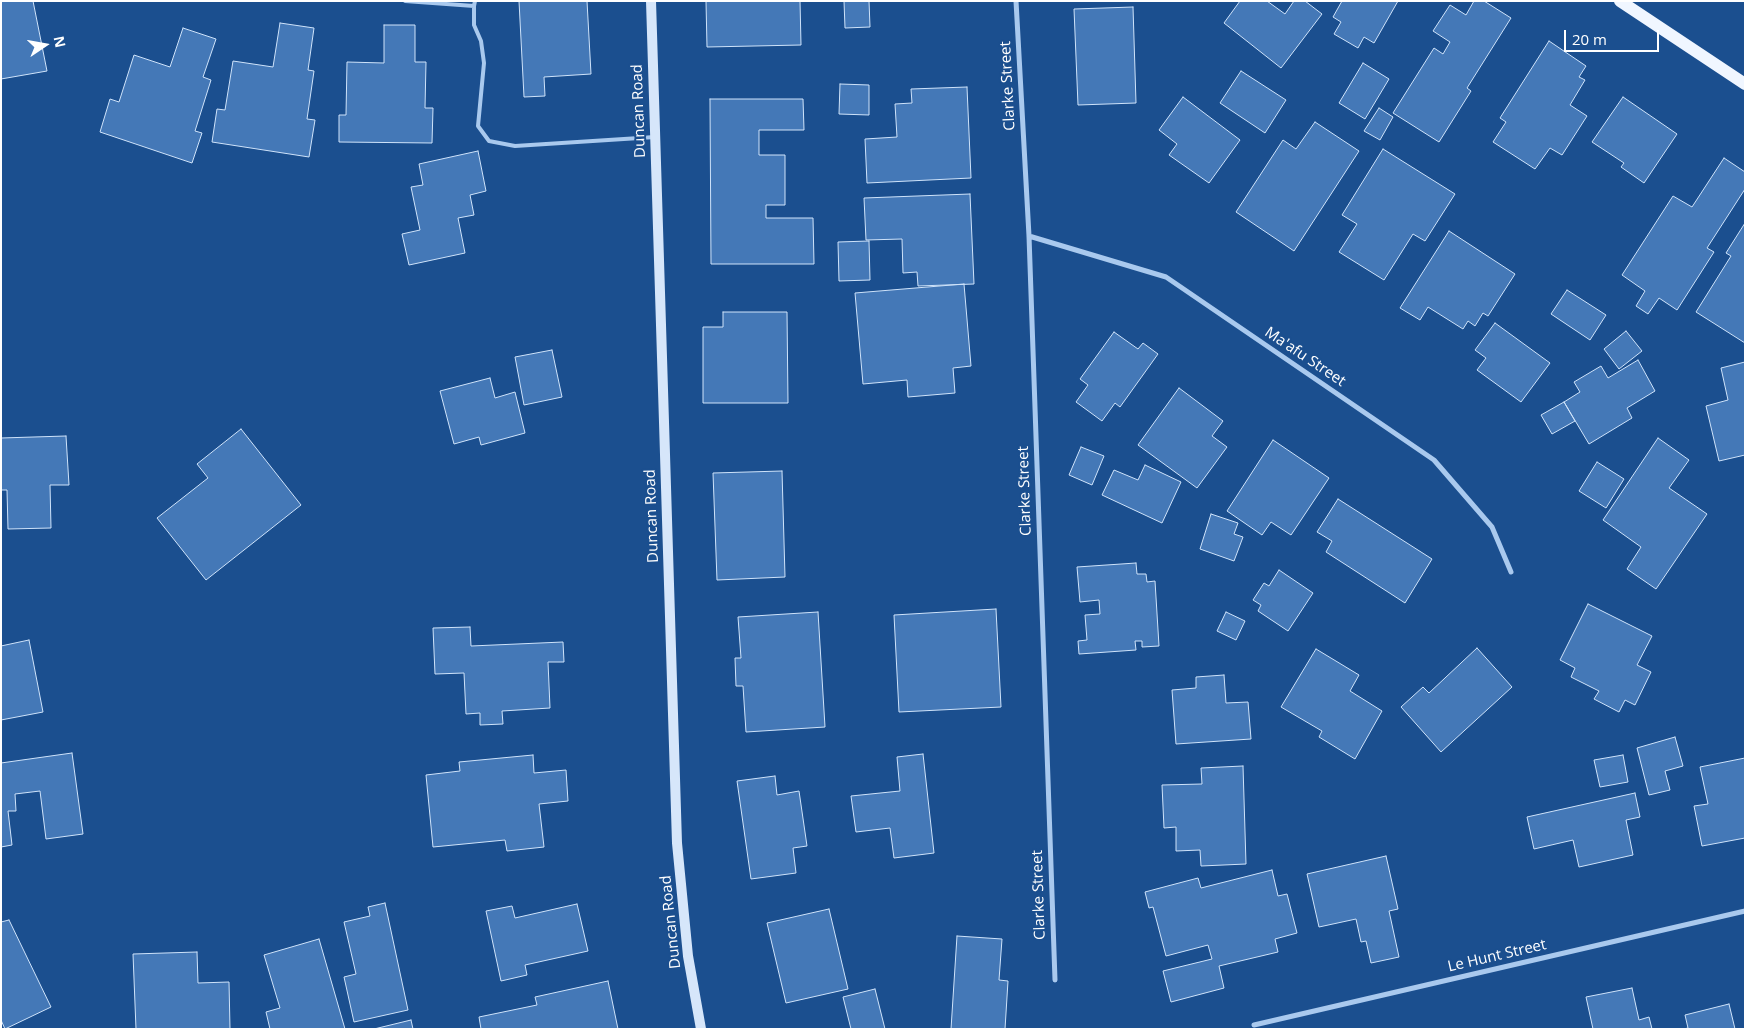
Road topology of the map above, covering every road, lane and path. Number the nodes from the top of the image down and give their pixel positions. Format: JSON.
{"nodes":[{"id":1,"x":405,"y":1,"type":"edge"},
{"id":2,"x":650,"y":1,"type":"edge"},
{"id":3,"x":1016,"y":1,"type":"edge"},
{"id":4,"x":1620,"y":1,"type":"edge"},
{"id":5,"x":475,"y":4,"type":"edge"},
{"id":6,"x":1745,"y":84,"type":"edge"},
{"id":7,"x":655,"y":137,"type":"junction"},
{"id":8,"x":1029,"y":236,"type":"junction"},
{"id":9,"x":1511,"y":572,"type":"dead end"},
{"id":10,"x":1745,"y":911,"type":"edge"},
{"id":11,"x":1054,"y":980,"type":"dead end"},
{"id":12,"x":1254,"y":1025,"type":"dead end"},
{"id":13,"x":701,"y":1029,"type":"edge"}],
"edges":[{"from":1,"to":5,"type":"lane"},
{"from":2,"to":7,"type":"main road","name":"Duncan Road"},
{"from":3,"to":8,"type":"street","name":"Clarke Street"},
{"from":4,"to":6,"type":"main road"},
{"from":5,"to":7,"type":"lane"},
{"from":7,"to":13,"type":"main road","name":"Duncan Road"},
{"from":8,"to":9,"type":"street","name":"Ma'afu Street"},
{"from":8,"to":11,"type":"street","name":"Clarke Street"},
{"from":10,"to":12,"type":"street","name":"Le Hunt Street"}]}
